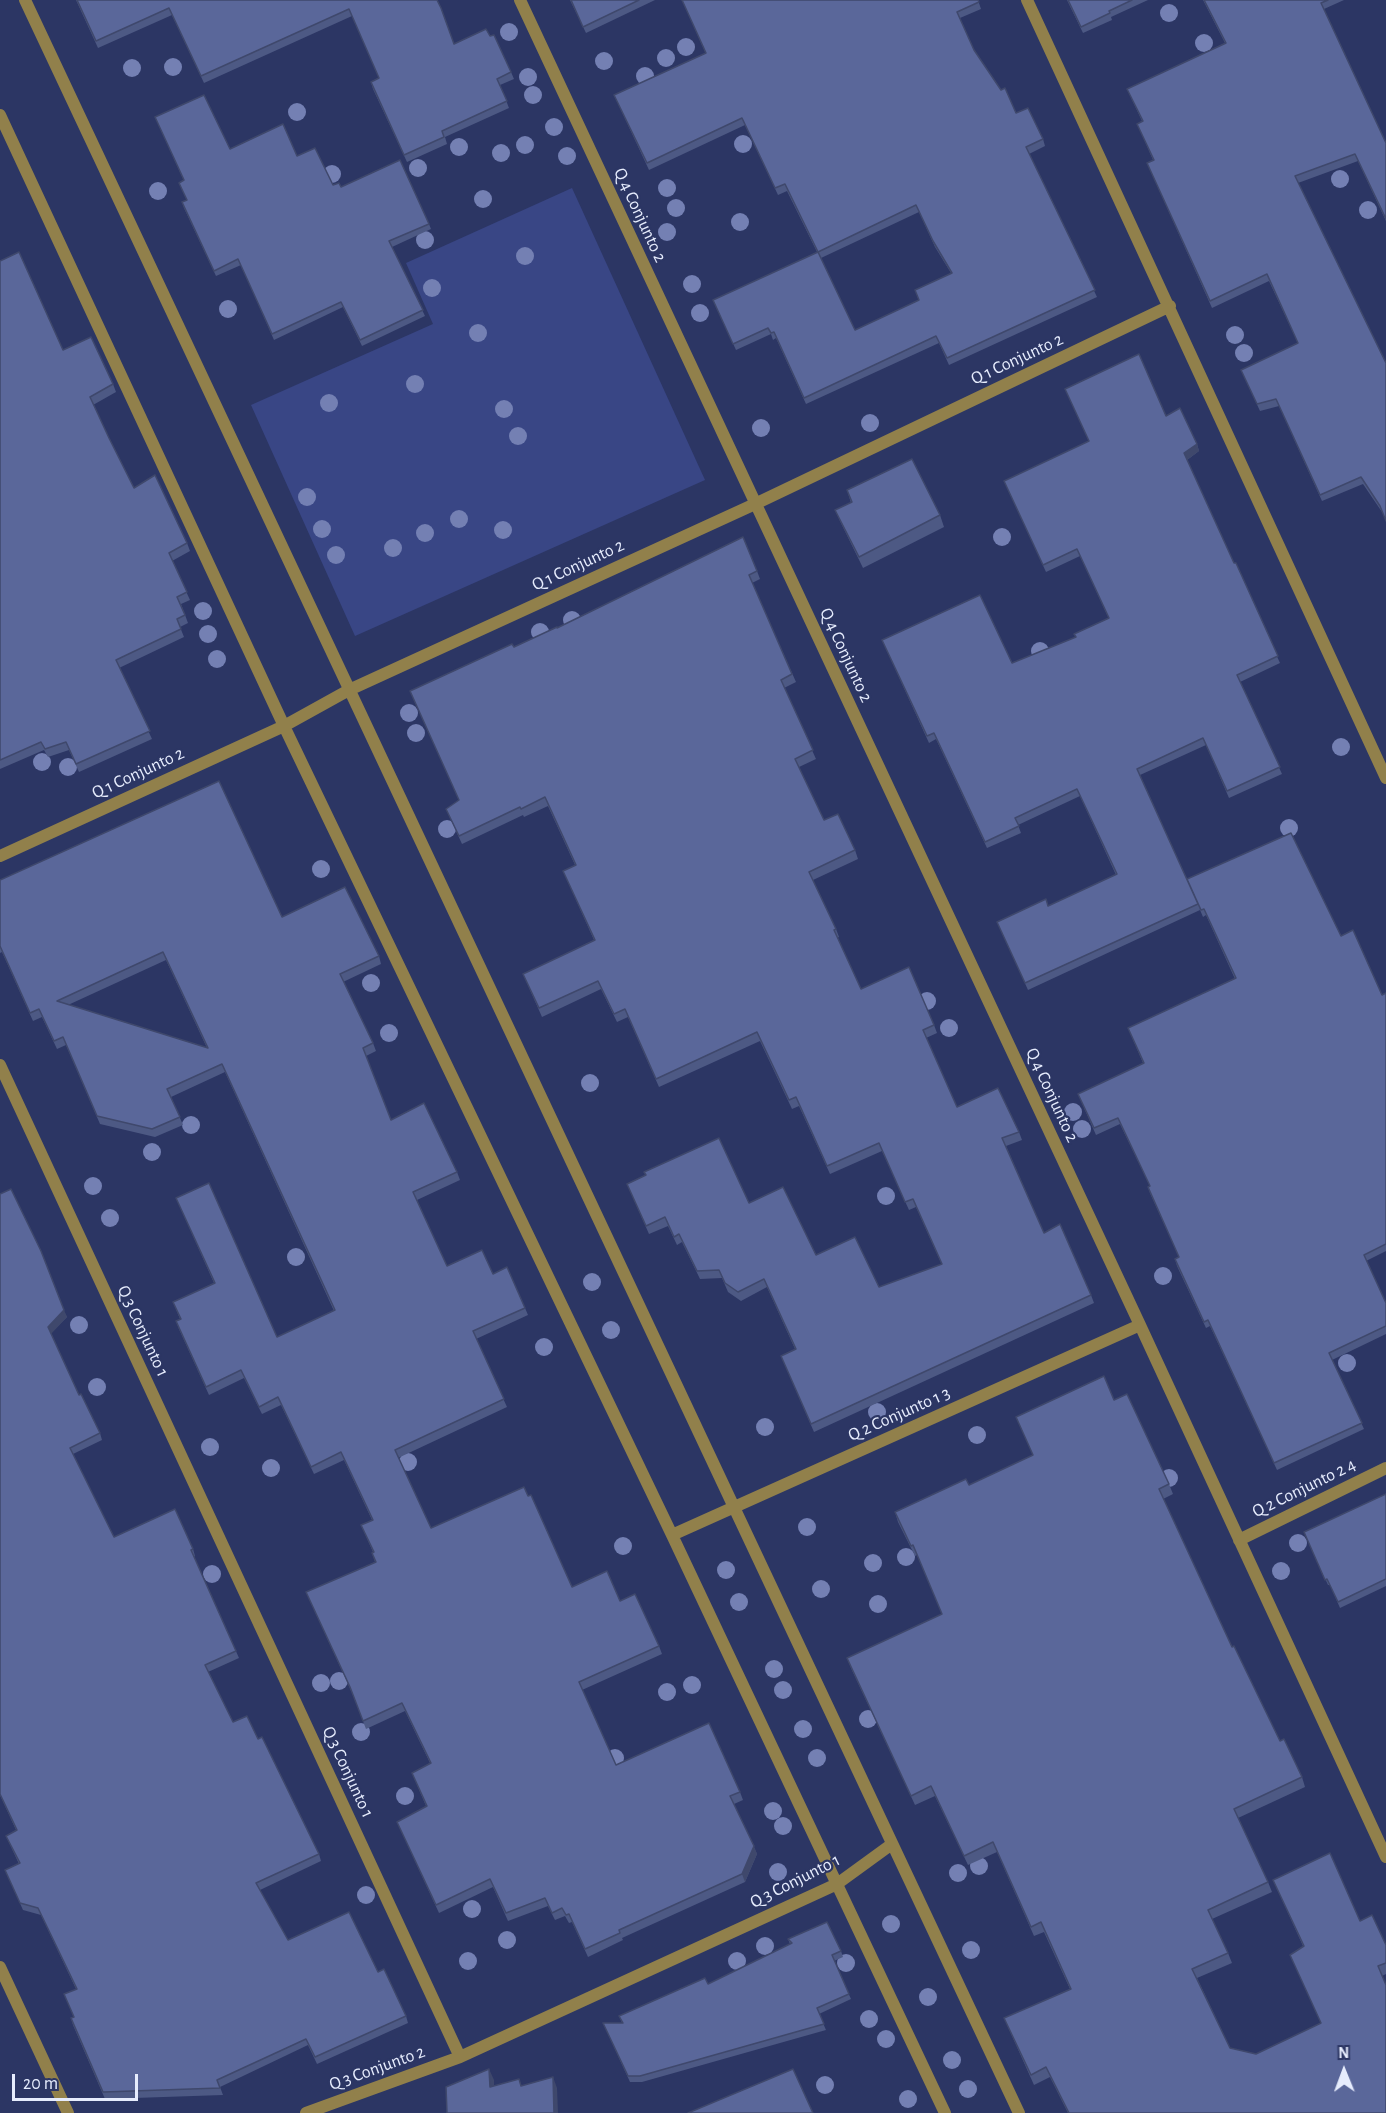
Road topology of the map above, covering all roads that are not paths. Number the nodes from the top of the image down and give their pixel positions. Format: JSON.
{"nodes":[{"id":1,"x":25,"y":0,"type":"edge"},
{"id":2,"x":520,"y":0,"type":"edge"},
{"id":3,"x":1027,"y":0,"type":"edge"},
{"id":4,"x":0,"y":115,"type":"edge"},
{"id":5,"x":1170,"y":306,"type":"junction"},
{"id":6,"x":755,"y":504,"type":"junction"},
{"id":7,"x":349,"y":690,"type":"junction"},
{"id":8,"x":284,"y":726,"type":"junction"},
{"id":9,"x":1386,"y":778,"type":"edge"},
{"id":10,"x":0,"y":856,"type":"edge"},
{"id":11,"x":0,"y":1065,"type":"edge"},
{"id":12,"x":1140,"y":1325,"type":"junction"},
{"id":13,"x":1386,"y":1468,"type":"edge"},
{"id":14,"x":734,"y":1508,"type":"junction"},
{"id":15,"x":672,"y":1535,"type":"junction"},
{"id":16,"x":1239,"y":1540,"type":"junction"},
{"id":17,"x":892,"y":1844,"type":"junction"},
{"id":18,"x":1386,"y":1857,"type":"edge"},
{"id":19,"x":837,"y":1884,"type":"junction"},
{"id":20,"x":0,"y":1967,"type":"edge"},
{"id":21,"x":460,"y":2057,"type":"junction"},
{"id":22,"x":68,"y":2113,"type":"edge"},
{"id":23,"x":306,"y":2113,"type":"edge"},
{"id":24,"x":945,"y":2113,"type":"edge"},
{"id":25,"x":1019,"y":2113,"type":"edge"}],
"edges":[{"from":1,"to":7,"type":"street"},
{"from":2,"to":6,"type":"street","name":"Q 4 Conjunto 2"},
{"from":3,"to":5,"type":"street"},
{"from":4,"to":8,"type":"street"},
{"from":5,"to":6,"type":"street","name":"Q 1 Conjunto 2"},
{"from":5,"to":9,"type":"street"},
{"from":6,"to":7,"type":"street","name":"Q 1 Conjunto 2"},
{"from":6,"to":12,"type":"street","name":"Q 4 Conjunto 2"},
{"from":7,"to":8,"type":"street","name":"Q 1 Conjunto 2"},
{"from":7,"to":14,"type":"street"},
{"from":8,"to":10,"type":"street","name":"Q 1 Conjunto 2"},
{"from":8,"to":15,"type":"street"},
{"from":11,"to":21,"type":"street","name":"Q 3 Conjunto 1"},
{"from":12,"to":14,"type":"street","name":"Q 2 Conjunto 1 3"},
{"from":12,"to":16,"type":"street","name":"Q 4 Conjunto 2"},
{"from":13,"to":16,"type":"street","name":"Q 2 Conjunto 2 4"},
{"from":14,"to":15,"type":"street","name":"Q 2 Conjunto 1 3"},
{"from":14,"to":17,"type":"street"},
{"from":15,"to":19,"type":"street"},
{"from":16,"to":18,"type":"street","name":"Q 4 Conjunto 2"},
{"from":17,"to":19,"type":"street","name":"Q 3 Conjunto 1"},
{"from":17,"to":25,"type":"street"},
{"from":19,"to":21,"type":"street","name":"Q 3 Conjunto 1"},
{"from":19,"to":24,"type":"street"},
{"from":20,"to":22,"type":"street"},
{"from":21,"to":23,"type":"street","name":"Q 3 Conjunto 2"}]}
